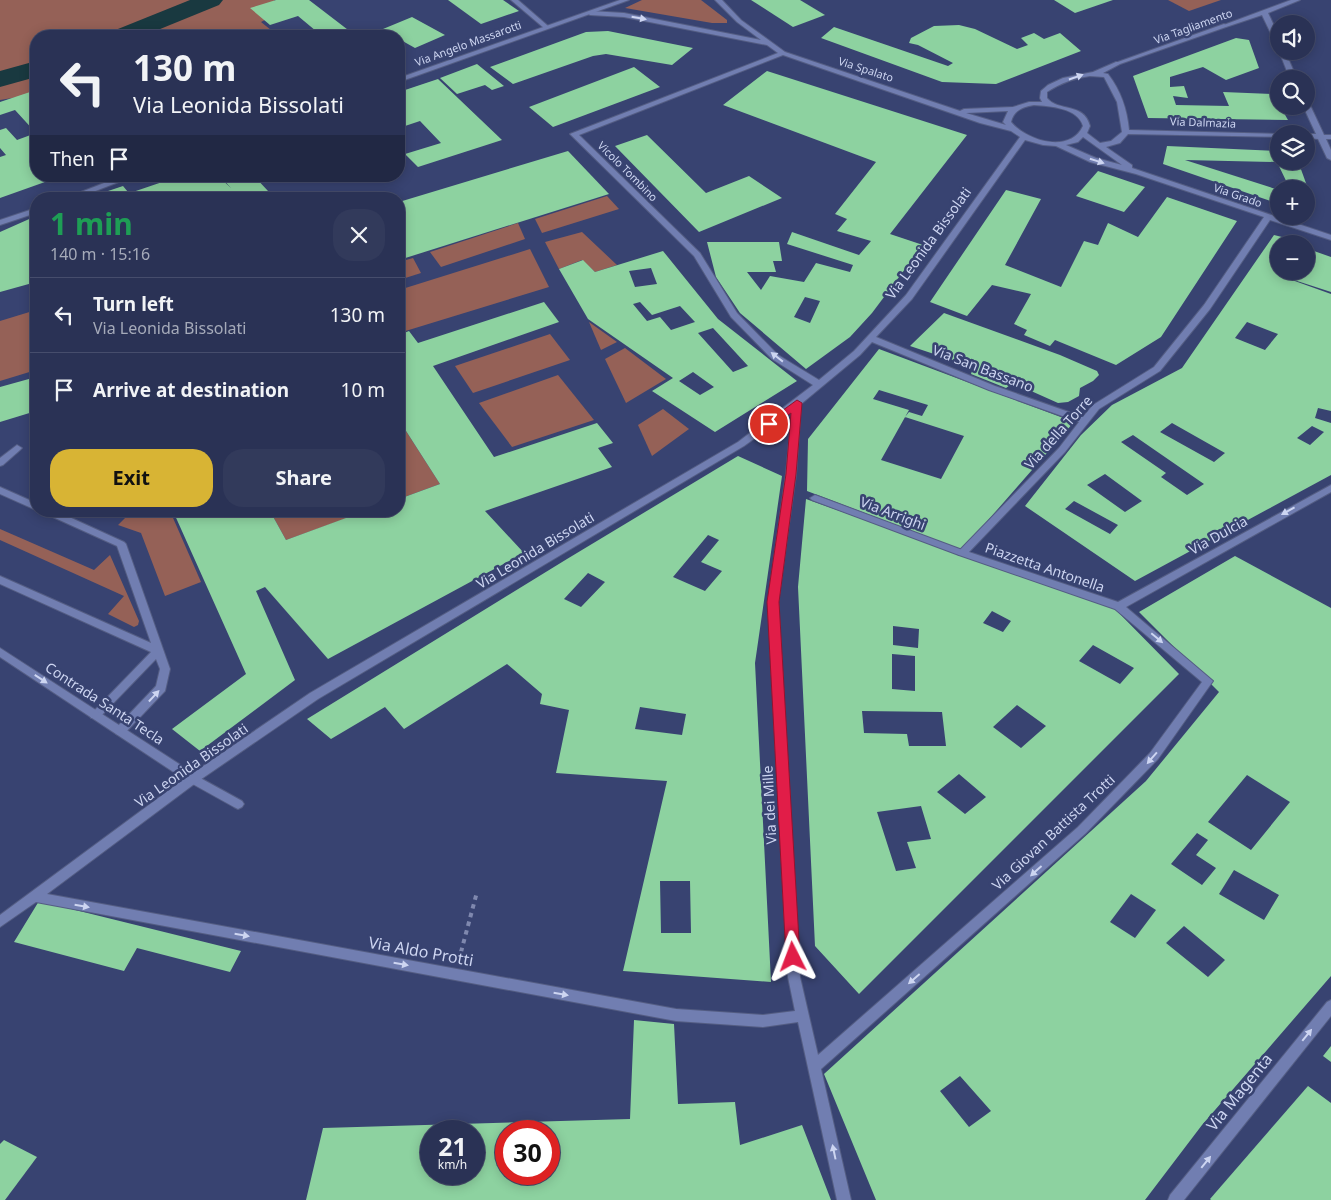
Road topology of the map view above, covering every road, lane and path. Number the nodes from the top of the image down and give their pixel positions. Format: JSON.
{"nodes":[{"id":1,"x":514,"y":0,"type":"edge"},
{"id":2,"x":626,"y":0,"type":"edge"},
{"id":3,"x":718,"y":0,"type":"edge"},
{"id":4,"x":1297,"y":0,"type":"edge"},
{"id":5,"x":1264,"y":11,"type":"junction"},
{"id":6,"x":590,"y":13,"type":"junction"},
{"id":7,"x":1270,"y":24,"type":"edge"},
{"id":8,"x":546,"y":27,"type":"junction"},
{"id":9,"x":770,"y":44,"type":"junction"},
{"id":10,"x":783,"y":53,"type":"junction"},
{"id":11,"x":1096,"y":73,"type":"junction"},
{"id":12,"x":405,"y":78,"type":"edge"},
{"id":13,"x":1047,"y":103,"type":"junction"},
{"id":14,"x":1013,"y":109,"type":"junction"},
{"id":15,"x":956,"y":111,"type":"junction"},
{"id":16,"x":1311,"y":115,"type":"edge"},
{"id":17,"x":1011,"y":129,"type":"junction"},
{"id":18,"x":1126,"y":132,"type":"junction"},
{"id":19,"x":1083,"y":134,"type":"junction"},
{"id":20,"x":1270,"y":135,"type":"edge"},
{"id":21,"x":1315,"y":137,"type":"edge"},
{"id":22,"x":1321,"y":137,"type":"junction"},
{"id":23,"x":1331,"y":137,"type":"edge"},
{"id":24,"x":1023,"y":138,"type":"junction"},
{"id":25,"x":1057,"y":144,"type":"junction"},
{"id":26,"x":1096,"y":145,"type":"junction"},
{"id":27,"x":1331,"y":158,"type":"edge"},
{"id":28,"x":1139,"y":172,"type":"junction"},
{"id":29,"x":114,"y":182,"type":"edge"},
{"id":30,"x":86,"y":192,"type":"edge"},
{"id":31,"x":30,"y":212,"type":"edge"},
{"id":32,"x":1268,"y":217,"type":"junction"},
{"id":33,"x":0,"y":223,"type":"edge"},
{"id":34,"x":1331,"y":238,"type":"edge"},
{"id":35,"x":871,"y":338,"type":"junction"},
{"id":36,"x":818,"y":384,"type":"junction"},
{"id":37,"x":797,"y":403,"type":"junction"},
{"id":38,"x":1085,"y":421,"type":"junction"},
{"id":39,"x":17,"y":448,"type":"dead end"},
{"id":40,"x":0,"y":463,"type":"edge"},
{"id":41,"x":1331,"y":488,"type":"edge"},
{"id":42,"x":0,"y":490,"type":"edge"},
{"id":43,"x":814,"y":498,"type":"dead end"},
{"id":44,"x":30,"y":504,"type":"edge"},
{"id":45,"x":60,"y":517,"type":"edge"},
{"id":46,"x":962,"y":553,"type":"junction"},
{"id":47,"x":0,"y":580,"type":"edge"},
{"id":48,"x":1119,"y":606,"type":"junction"},
{"id":49,"x":158,"y":651,"type":"junction"},
{"id":50,"x":0,"y":652,"type":"edge"},
{"id":51,"x":95,"y":715,"type":"junction"},
{"id":52,"x":120,"y":731,"type":"junction"},
{"id":53,"x":193,"y":779,"type":"junction"},
{"id":54,"x":238,"y":804,"type":"dead end"},
{"id":55,"x":476,"y":892,"type":"dead end"},
{"id":56,"x":34,"y":897,"type":"junction"},
{"id":57,"x":0,"y":922,"type":"edge"},
{"id":58,"x":455,"y":974,"type":"junction"},
{"id":59,"x":1331,"y":1006,"type":"edge"},
{"id":60,"x":803,"y":1016,"type":"junction"},
{"id":61,"x":815,"y":1066,"type":"junction"},
{"id":62,"x":844,"y":1200,"type":"edge"},
{"id":63,"x":1175,"y":1200,"type":"edge"}],
"edges":[{"from":1,"to":8,"type":"street","name":"Via Angelo Massarotti"},
{"from":2,"to":6,"type":"street","name":"Via Angelo Massarotti"},
{"from":3,"to":9,"type":"street","name":"Via Spalato"},
{"from":4,"to":5,"type":"street","name":"Via Tagliamento"},
{"from":5,"to":7,"type":"street"},
{"from":5,"to":11,"type":"street","name":"Via Tagliamento"},
{"from":6,"to":8,"type":"street","name":"Via Angelo Massarotti"},
{"from":6,"to":9,"type":"street","name":"Via Spalato","one_way":true},
{"from":8,"to":12,"type":"street","name":"Via Angelo Massarotti"},
{"from":9,"to":10,"type":"street","name":"Via Spalato"},
{"from":10,"to":15,"type":"street","name":"Via Spalato"},
{"from":36,"to":10,"type":"street","name":"Vicolo Tombino","one_way":true},
{"from":13,"to":11,"type":"street","name":"Via Tagliamento","one_way":true},
{"from":11,"to":18,"type":"street"},
{"from":13,"to":14,"type":"street","name":"Via Spalato"},
{"from":13,"to":19,"type":"street"},
{"from":14,"to":15,"type":"street","name":"Via Spalato"},
{"from":14,"to":17,"type":"street"},
{"from":15,"to":17,"type":"street","name":"Via Spalato"},
{"from":16,"to":22,"type":"street"},
{"from":17,"to":24,"type":"street"},
{"from":18,"to":20,"type":"street","name":"Via Dalmazia"},
{"from":18,"to":26,"type":"street"},
{"from":19,"to":25,"type":"street"},
{"from":19,"to":26,"type":"street","name":"Via Grado"},
{"from":21,"to":22,"type":"street"},
{"from":22,"to":23,"type":"street"},
{"from":22,"to":27,"type":"street"},
{"from":24,"to":25,"type":"street"},
{"from":24,"to":35,"type":"street","name":"Via Leonida Bissolati"},
{"from":25,"to":28,"type":"street","name":"Via Grado","one_way":true},
{"from":26,"to":28,"type":"street","name":"Via Grado"},
{"from":28,"to":32,"type":"street","name":"Via Grado"},
{"from":29,"to":30,"type":"street"},
{"from":31,"to":33,"type":"street"},
{"from":32,"to":34,"type":"street","name":"Via Grado"},
{"from":32,"to":38,"type":"street","name":"Via della Torre"},
{"from":35,"to":36,"type":"street","name":"Via Leonida Bissolati"},
{"from":35,"to":38,"type":"street","name":"Via San Bassano"},
{"from":36,"to":37,"type":"street","name":"Via Leonida Bissolati"},
{"from":37,"to":53,"type":"street","name":"Via Leonida Bissolati"},
{"from":37,"to":60,"type":"street","name":"Via dei Mille"},
{"from":38,"to":46,"type":"street","name":"Via della Torre"},
{"from":39,"to":40,"type":"street"},
{"from":41,"to":48,"type":"street","name":"Via Dulcia","one_way":true},
{"from":42,"to":44,"type":"street"},
{"from":43,"to":46,"type":"street","name":"Via Arrighi"},
{"from":45,"to":49,"type":"street"},
{"from":46,"to":48,"type":"street","name":"Piazzetta Antonella"},
{"from":47,"to":49,"type":"street"},
{"from":48,"to":61,"type":"street","name":"Via Giovan Battista Trotti","one_way":true},
{"from":49,"to":51,"type":"street"},
{"from":52,"to":49,"type":"street","one_way":true},
{"from":50,"to":51,"type":"street","name":"Contrada Santa Tecla","one_way":true},
{"from":51,"to":52,"type":"street","name":"Contrada Santa Tecla"},
{"from":52,"to":53,"type":"street","name":"Contrada Santa Tecla"},
{"from":53,"to":54,"type":"street","name":"Contrada Santa Tecla"},
{"from":53,"to":56,"type":"street","name":"Via Leonida Bissolati"},
{"from":55,"to":58,"type":"path"},
{"from":56,"to":57,"type":"street","name":"Via Leonida Bissolati"},
{"from":56,"to":58,"type":"street","name":"Via Aldo Protti","one_way":true},
{"from":58,"to":60,"type":"street","name":"Via Aldo Protti","one_way":true},
{"from":63,"to":59,"type":"street","name":"Via Magenta","one_way":true},
{"from":60,"to":61,"type":"street","name":"Via dei Mille"},
{"from":62,"to":61,"type":"street","name":"Via dei Mille","one_way":true}]}
